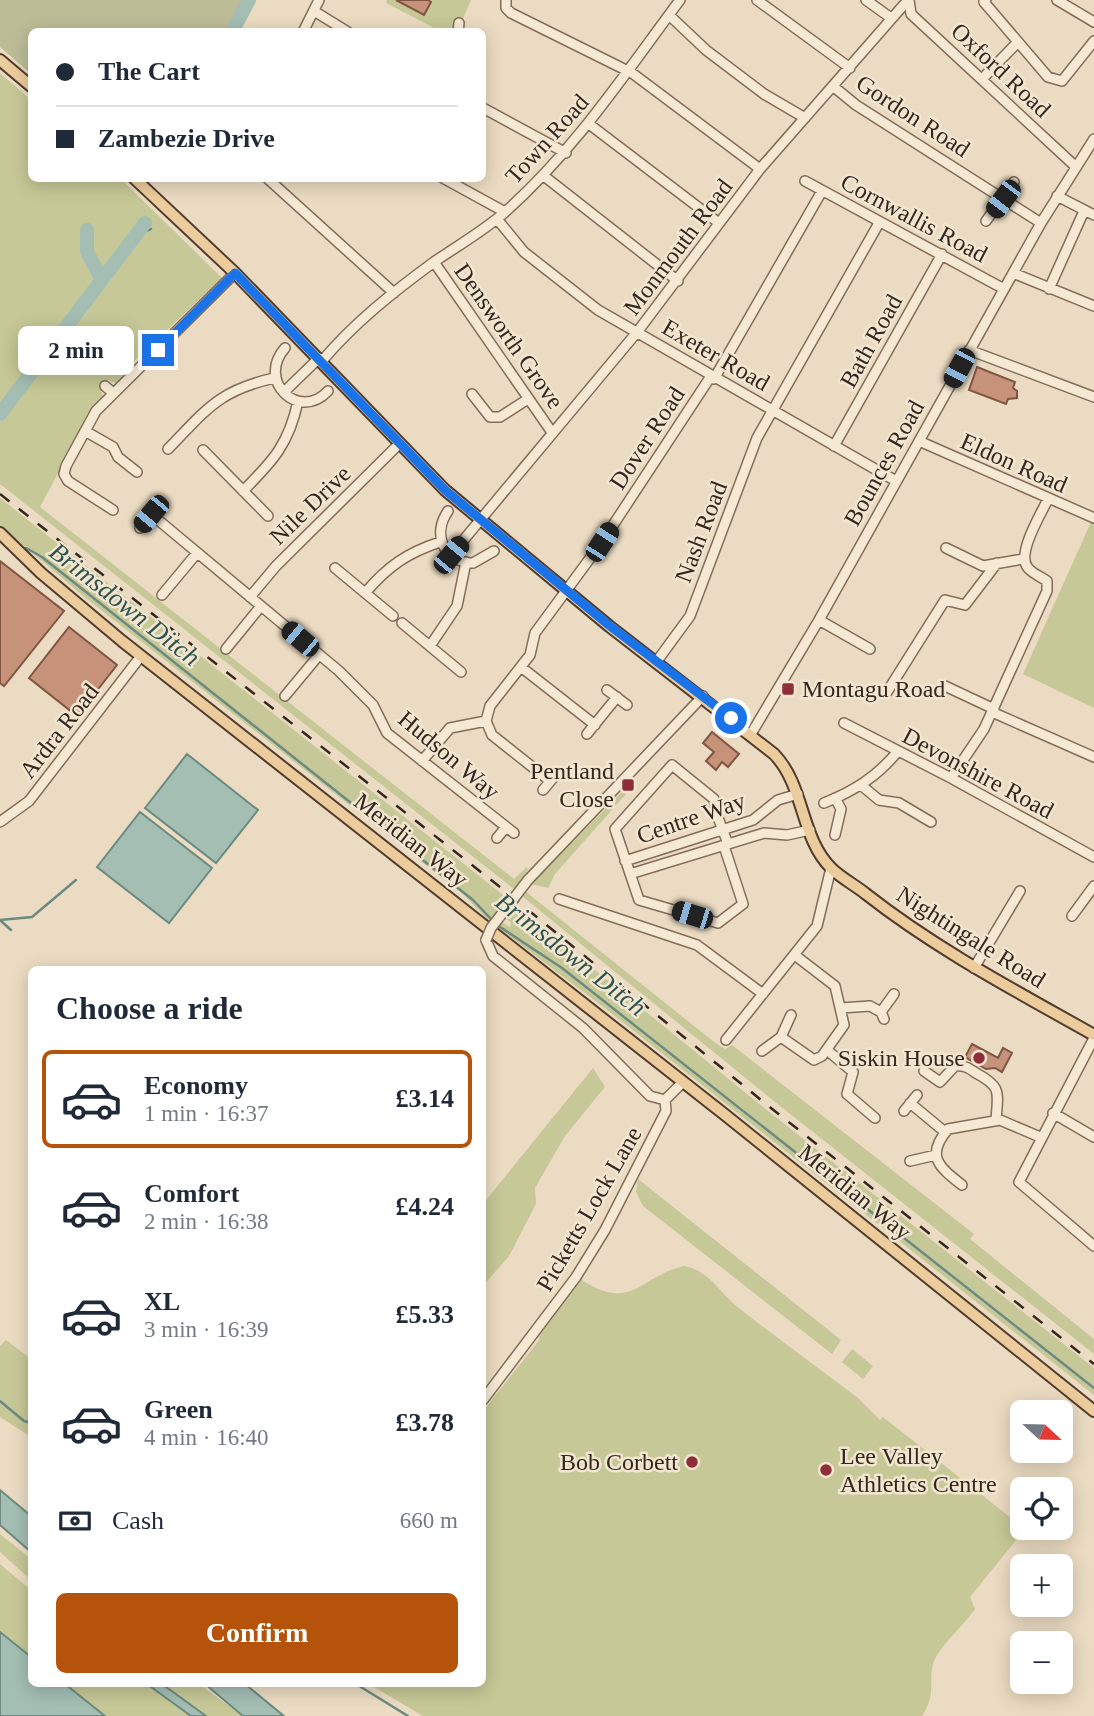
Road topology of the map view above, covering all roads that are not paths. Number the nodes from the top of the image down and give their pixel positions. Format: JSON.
{"nodes":[{"id":1,"x":319,"y":0,"type":"edge"},
{"id":2,"x":506,"y":0,"type":"edge"},
{"id":3,"x":680,"y":0,"type":"edge"},
{"id":4,"x":757,"y":0,"type":"edge"},
{"id":5,"x":866,"y":0,"type":"edge"},
{"id":6,"x":908,"y":0,"type":"edge"},
{"id":7,"x":986,"y":0,"type":"edge"},
{"id":8,"x":1057,"y":0,"type":"edge"},
{"id":9,"x":314,"y":11,"type":"junction"},
{"id":10,"x":669,"y":15,"type":"junction"},
{"id":11,"x":891,"y":18,"type":"junction"},
{"id":12,"x":1094,"y":22,"type":"edge"},
{"id":13,"x":305,"y":28,"type":"edge"},
{"id":14,"x":342,"y":28,"type":"edge"},
{"id":15,"x":1094,"y":41,"type":"edge"},
{"id":16,"x":1018,"y":42,"type":"junction"},
{"id":17,"x":0,"y":60,"type":"edge"},
{"id":18,"x":850,"y":68,"type":"junction"},
{"id":19,"x":628,"y":71,"type":"junction"},
{"id":20,"x":982,"y":78,"type":"junction"},
{"id":21,"x":28,"y":84,"type":"edge"},
{"id":22,"x":834,"y":87,"type":"junction"},
{"id":23,"x":486,"y":110,"type":"edge"},
{"id":24,"x":805,"y":118,"type":"junction"},
{"id":25,"x":589,"y":124,"type":"junction"},
{"id":26,"x":1094,"y":139,"type":"edge"},
{"id":27,"x":566,"y":153,"type":"junction"},
{"id":28,"x":1075,"y":166,"type":"junction"},
{"id":29,"x":760,"y":169,"type":"junction"},
{"id":30,"x":544,"y":176,"type":"junction"},
{"id":31,"x":806,"y":181,"type":"dead end"},
{"id":32,"x":138,"y":182,"type":"edge"},
{"id":33,"x":271,"y":182,"type":"edge"},
{"id":34,"x":450,"y":182,"type":"edge"},
{"id":35,"x":1014,"y":182,"type":"dead end"},
{"id":36,"x":822,"y":191,"type":"junction"},
{"id":37,"x":1057,"y":196,"type":"junction"},
{"id":38,"x":1003,"y":199,"type":"junction"},
{"id":39,"x":1084,"y":211,"type":"junction"},
{"id":40,"x":505,"y":212,"type":"junction"},
{"id":41,"x":1094,"y":215,"type":"edge"},
{"id":42,"x":497,"y":219,"type":"junction"},
{"id":43,"x":986,"y":221,"type":"dead end"},
{"id":44,"x":719,"y":223,"type":"junction"},
{"id":45,"x":879,"y":223,"type":"junction"},
{"id":46,"x":1041,"y":223,"type":"junction"},
{"id":47,"x":942,"y":254,"type":"junction"},
{"id":48,"x":434,"y":262,"type":"junction"},
{"id":49,"x":235,"y":273,"type":"junction"},
{"id":50,"x":1013,"y":274,"type":"junction"},
{"id":51,"x":678,"y":281,"type":"junction"},
{"id":52,"x":1004,"y":289,"type":"junction"},
{"id":53,"x":1049,"y":289,"type":"junction"},
{"id":54,"x":394,"y":293,"type":"junction"},
{"id":55,"x":1094,"y":306,"type":"edge"},
{"id":56,"x":638,"y":331,"type":"junction"},
{"id":57,"x":285,"y":348,"type":"dead end"},
{"id":58,"x":969,"y":349,"type":"junction"},
{"id":59,"x":320,"y":359,"type":"junction"},
{"id":60,"x":274,"y":378,"type":"junction"},
{"id":61,"x":712,"y":378,"type":"junction"},
{"id":62,"x":105,"y":386,"type":"dead end"},
{"id":63,"x":328,"y":391,"type":"dead end"},
{"id":64,"x":284,"y":392,"type":"junction"},
{"id":65,"x":113,"y":393,"type":"junction"},
{"id":66,"x":472,"y":394,"type":"dead end"},
{"id":67,"x":1094,"y":397,"type":"edge"},
{"id":68,"x":528,"y":399,"type":"junction"},
{"id":69,"x":298,"y":401,"type":"junction"},
{"id":70,"x":772,"y":411,"type":"junction"},
{"id":71,"x":85,"y":431,"type":"junction"},
{"id":72,"x":551,"y":431,"type":"junction"},
{"id":73,"x":919,"y":442,"type":"junction"},
{"id":74,"x":400,"y":443,"type":"junction"},
{"id":75,"x":834,"y":446,"type":"junction"},
{"id":76,"x":168,"y":449,"type":"dead end"},
{"id":77,"x":203,"y":450,"type":"dead end"},
{"id":78,"x":137,"y":472,"type":"dead end"},
{"id":79,"x":896,"y":481,"type":"junction"},
{"id":80,"x":243,"y":491,"type":"junction"},
{"id":81,"x":1048,"y":499,"type":"junction"},
{"id":82,"x":158,"y":506,"type":"dead end"},
{"id":83,"x":113,"y":510,"type":"dead end"},
{"id":84,"x":448,"y":511,"type":"dead end"},
{"id":85,"x":151,"y":514,"type":"junction"},
{"id":86,"x":268,"y":516,"type":"dead end"},
{"id":87,"x":481,"y":519,"type":"junction"},
{"id":88,"x":1094,"y":519,"type":"edge"},
{"id":89,"x":140,"y":528,"type":"dead end"},
{"id":90,"x":0,"y":533,"type":"edge"},
{"id":91,"x":440,"y":542,"type":"junction"},
{"id":92,"x":946,"y":548,"type":"dead end"},
{"id":93,"x":494,"y":551,"type":"dead end"},
{"id":94,"x":197,"y":553,"type":"junction"},
{"id":95,"x":451,"y":555,"type":"junction"},
{"id":96,"x":1023,"y":559,"type":"junction"},
{"id":97,"x":466,"y":562,"type":"junction"},
{"id":98,"x":997,"y":563,"type":"junction"},
{"id":99,"x":335,"y":568,"type":"dead end"},
{"id":100,"x":567,"y":590,"type":"junction"},
{"id":101,"x":365,"y":593,"type":"junction"},
{"id":102,"x":162,"y":595,"type":"dead end"},
{"id":103,"x":250,"y":597,"type":"junction"},
{"id":104,"x":261,"y":606,"type":"junction"},
{"id":105,"x":393,"y":616,"type":"dead end"},
{"id":106,"x":819,"y":620,"type":"junction"},
{"id":107,"x":402,"y":623,"type":"dead end"},
{"id":108,"x":430,"y":646,"type":"junction"},
{"id":109,"x":226,"y":649,"type":"dead end"},
{"id":110,"x":870,"y":649,"type":"dead end"},
{"id":111,"x":319,"y":655,"type":"junction"},
{"id":112,"x":141,"y":656,"type":"junction"},
{"id":113,"x":656,"y":661,"type":"junction"},
{"id":114,"x":521,"y":667,"type":"junction"},
{"id":115,"x":461,"y":672,"type":"dead end"},
{"id":116,"x":945,"y":686,"type":"dead end"},
{"id":117,"x":607,"y":690,"type":"dead end"},
{"id":118,"x":887,"y":692,"type":"dead end"},
{"id":119,"x":285,"y":696,"type":"dead end"},
{"id":120,"x":703,"y":696,"type":"junction"},
{"id":121,"x":617,"y":697,"type":"junction"},
{"id":122,"x":627,"y":705,"type":"dead end"},
{"id":123,"x":993,"y":710,"type":"junction"},
{"id":124,"x":486,"y":721,"type":"junction"},
{"id":125,"x":844,"y":723,"type":"dead end"},
{"id":126,"x":595,"y":725,"type":"junction"},
{"id":127,"x":587,"y":734,"type":"dead end"},
{"id":128,"x":751,"y":734,"type":"junction"},
{"id":129,"x":898,"y":751,"type":"junction"},
{"id":130,"x":1094,"y":757,"type":"edge"},
{"id":131,"x":422,"y":761,"type":"junction"},
{"id":132,"x":558,"y":772,"type":"dead end"},
{"id":133,"x":951,"y":778,"type":"junction"},
{"id":134,"x":550,"y":782,"type":"junction"},
{"id":135,"x":861,"y":785,"type":"junction"},
{"id":136,"x":543,"y":790,"type":"dead end"},
{"id":137,"x":798,"y":794,"type":"junction"},
{"id":138,"x":835,"y":798,"type":"junction"},
{"id":139,"x":824,"y":803,"type":"dead end"},
{"id":140,"x":0,"y":822,"type":"edge"},
{"id":141,"x":931,"y":822,"type":"dead end"},
{"id":142,"x":722,"y":828,"type":"junction"},
{"id":143,"x":810,"y":830,"type":"junction"},
{"id":144,"x":835,"y":835,"type":"dead end"},
{"id":145,"x":497,"y":838,"type":"dead end"},
{"id":146,"x":726,"y":845,"type":"junction"},
{"id":147,"x":1094,"y":857,"type":"edge"},
{"id":148,"x":625,"y":861,"type":"junction"},
{"id":149,"x":831,"y":867,"type":"junction"},
{"id":150,"x":630,"y":874,"type":"junction"},
{"id":151,"x":1094,"y":886,"type":"edge"},
{"id":152,"x":1020,"y":891,"type":"dead end"},
{"id":153,"x":559,"y":899,"type":"dead end"},
{"id":154,"x":1072,"y":916,"type":"dead end"},
{"id":155,"x":796,"y":956,"type":"junction"},
{"id":156,"x":974,"y":968,"type":"junction"},
{"id":157,"x":763,"y":994,"type":"junction"},
{"id":158,"x":894,"y":995,"type":"dead end"},
{"id":159,"x":841,"y":1008,"type":"junction"},
{"id":160,"x":791,"y":1015,"type":"dead end"},
{"id":161,"x":1094,"y":1036,"type":"edge"},
{"id":162,"x":780,"y":1037,"type":"junction"},
{"id":163,"x":726,"y":1040,"type":"dead end"},
{"id":164,"x":827,"y":1050,"type":"junction"},
{"id":165,"x":762,"y":1051,"type":"dead end"},
{"id":166,"x":924,"y":1071,"type":"dead end"},
{"id":167,"x":683,"y":1082,"type":"junction"},
{"id":168,"x":665,"y":1100,"type":"junction"},
{"id":169,"x":872,"y":1100,"type":"dead end"},
{"id":170,"x":911,"y":1103,"type":"dead end"},
{"id":171,"x":865,"y":1109,"type":"junction"},
{"id":172,"x":1053,"y":1113,"type":"junction"},
{"id":173,"x":875,"y":1118,"type":"dead end"},
{"id":174,"x":996,"y":1120,"type":"junction"},
{"id":175,"x":945,"y":1132,"type":"junction"},
{"id":176,"x":1040,"y":1137,"type":"junction"},
{"id":177,"x":1094,"y":1137,"type":"edge"},
{"id":178,"x":936,"y":1155,"type":"junction"},
{"id":179,"x":910,"y":1161,"type":"dead end"},
{"id":180,"x":962,"y":1185,"type":"dead end"},
{"id":181,"x":1094,"y":1246,"type":"edge"},
{"id":182,"x":486,"y":1396,"type":"edge"},
{"id":183,"x":1094,"y":1411,"type":"edge"}],
"edges":[{"from":1,"to":9,"type":"street"},
{"from":2,"to":19,"type":"street"},
{"from":3,"to":10,"type":"street","name":"Town Road"},
{"from":4,"to":18,"type":"street"},
{"from":5,"to":11,"type":"street"},
{"from":6,"to":11,"type":"street","name":"Monmouth Road"},
{"from":6,"to":20,"type":"street","name":"Oxford Road"},
{"from":7,"to":16,"type":"street"},
{"from":8,"to":12,"type":"street"},
{"from":9,"to":13,"type":"street"},
{"from":9,"to":14,"type":"street"},
{"from":10,"to":19,"type":"street","name":"Town Road"},
{"from":10,"to":24,"type":"street"},
{"from":11,"to":18,"type":"street","name":"Monmouth Road"},
{"from":15,"to":16,"type":"street"},
{"from":16,"to":20,"type":"street"},
{"from":17,"to":21,"type":"main road"},
{"from":18,"to":22,"type":"street","name":"Monmouth Road"},
{"from":19,"to":25,"type":"street","name":"Town Road"},
{"from":19,"to":29,"type":"street"},
{"from":20,"to":28,"type":"street","name":"Oxford Road"},
{"from":22,"to":24,"type":"street","name":"Monmouth Road"},
{"from":22,"to":38,"type":"street","name":"Gordon Road"},
{"from":23,"to":27,"type":"street"},
{"from":24,"to":29,"type":"street","name":"Monmouth Road"},
{"from":25,"to":27,"type":"street","name":"Town Road"},
{"from":25,"to":44,"type":"street"},
{"from":26,"to":28,"type":"street","name":"Bounces Road"},
{"from":27,"to":30,"type":"street","name":"Town Road"},
{"from":28,"to":37,"type":"street","name":"Bounces Road"},
{"from":29,"to":44,"type":"street","name":"Monmouth Road"},
{"from":30,"to":40,"type":"street","name":"Town Road"},
{"from":30,"to":51,"type":"street"},
{"from":31,"to":36,"type":"street","name":"Cornwallis Road"},
{"from":32,"to":49,"type":"main road"},
{"from":33,"to":54,"type":"street"},
{"from":34,"to":40,"type":"street"},
{"from":35,"to":38,"type":"street"},
{"from":36,"to":45,"type":"street","name":"Cornwallis Road"},
{"from":36,"to":61,"type":"street","name":"Dover Road"},
{"from":37,"to":39,"type":"street"},
{"from":37,"to":46,"type":"street","name":"Bounces Road"},
{"from":38,"to":43,"type":"street"},
{"from":38,"to":46,"type":"street","name":"Gordon Road"},
{"from":39,"to":41,"type":"street"},
{"from":39,"to":53,"type":"street"},
{"from":40,"to":42,"type":"street","name":"Town Road"},
{"from":42,"to":48,"type":"street","name":"Town Road"},
{"from":42,"to":56,"type":"street","name":"Exeter Road"},
{"from":44,"to":51,"type":"street","name":"Monmouth Road"},
{"from":45,"to":47,"type":"street","name":"Cornwallis Road"},
{"from":45,"to":70,"type":"street","name":"Nash Road"},
{"from":46,"to":50,"type":"street","name":"Bounces Road"},
{"from":47,"to":52,"type":"street","name":"Cornwallis Road"},
{"from":47,"to":75,"type":"street","name":"Bath Road"},
{"from":48,"to":54,"type":"street","name":"Town Road"},
{"from":48,"to":68,"type":"street","name":"Densworth Grove"},
{"from":49,"to":59,"type":"main road"},
{"from":49,"to":65,"type":"street"},
{"from":50,"to":52,"type":"street","name":"Bounces Road"},
{"from":50,"to":53,"type":"street"},
{"from":51,"to":56,"type":"street","name":"Monmouth Road"},
{"from":52,"to":58,"type":"street","name":"Bounces Road"},
{"from":53,"to":55,"type":"street"},
{"from":54,"to":59,"type":"street","name":"Town Road"},
{"from":56,"to":61,"type":"street","name":"Exeter Road"},
{"from":56,"to":72,"type":"street","name":"Monmouth Road"},
{"from":57,"to":60,"type":"street"},
{"from":58,"to":67,"type":"street"},
{"from":58,"to":73,"type":"street","name":"Bounces Road"},
{"from":59,"to":64,"type":"street","name":"Town Road"},
{"from":59,"to":74,"type":"main road"},
{"from":60,"to":64,"type":"street"},
{"from":60,"to":76,"type":"street"},
{"from":61,"to":70,"type":"street","name":"Exeter Road"},
{"from":61,"to":100,"type":"street","name":"Dover Road"},
{"from":62,"to":65,"type":"street"},
{"from":63,"to":69,"type":"street"},
{"from":64,"to":69,"type":"street"},
{"from":65,"to":71,"type":"street"},
{"from":66,"to":68,"type":"street"},
{"from":68,"to":72,"type":"street","name":"Densworth Grove"},
{"from":69,"to":80,"type":"street"},
{"from":70,"to":75,"type":"street","name":"Exeter Road"},
{"from":70,"to":113,"type":"street","name":"Nash Road"},
{"from":71,"to":78,"type":"street"},
{"from":71,"to":83,"type":"street"},
{"from":72,"to":87,"type":"street","name":"Monmouth Road"},
{"from":73,"to":79,"type":"street","name":"Bounces Road"},
{"from":73,"to":81,"type":"street","name":"Eldon Road"},
{"from":74,"to":87,"type":"main road"},
{"from":74,"to":103,"type":"street","name":"Nile Drive"},
{"from":75,"to":79,"type":"street","name":"Exeter Road"},
{"from":77,"to":80,"type":"street"},
{"from":79,"to":106,"type":"street","name":"Bounces Road"},
{"from":80,"to":86,"type":"street"},
{"from":81,"to":88,"type":"street","name":"Eldon Road"},
{"from":81,"to":96,"type":"street"},
{"from":82,"to":85,"type":"street"},
{"from":84,"to":91,"type":"street"},
{"from":85,"to":89,"type":"street"},
{"from":85,"to":94,"type":"street","name":"Hudson Way"},
{"from":87,"to":95,"type":"street","name":"Monmouth Road"},
{"from":87,"to":100,"type":"main road"},
{"from":90,"to":112,"type":"main road","name":"Meridian Way"},
{"from":91,"to":95,"type":"street"},
{"from":91,"to":101,"type":"street"},
{"from":92,"to":98,"type":"street"},
{"from":93,"to":97,"type":"street"},
{"from":94,"to":102,"type":"street"},
{"from":94,"to":103,"type":"street","name":"Hudson Way"},
{"from":95,"to":97,"type":"street"},
{"from":96,"to":98,"type":"street"},
{"from":96,"to":123,"type":"street"},
{"from":97,"to":108,"type":"street"},
{"from":98,"to":118,"type":"street"},
{"from":99,"to":101,"type":"street"},
{"from":100,"to":113,"type":"main road"},
{"from":100,"to":114,"type":"street","name":"Dover Road"},
{"from":101,"to":105,"type":"street"},
{"from":103,"to":104,"type":"street","name":"Hudson Way"},
{"from":104,"to":109,"type":"street"},
{"from":104,"to":111,"type":"street","name":"Hudson Way"},
{"from":106,"to":110,"type":"street"},
{"from":106,"to":128,"type":"street","name":"Bounces Road"},
{"from":107,"to":108,"type":"street"},
{"from":108,"to":115,"type":"street"},
{"from":111,"to":119,"type":"street"},
{"from":111,"to":131,"type":"street","name":"Hudson Way"},
{"from":112,"to":140,"type":"street","name":"Ardra Road"},
{"from":112,"to":167,"type":"main road","name":"Meridian Way"},
{"from":113,"to":120,"type":"main road"},
{"from":114,"to":124,"type":"street","name":"Dover Road"},
{"from":114,"to":126,"type":"street"},
{"from":116,"to":123,"type":"street"},
{"from":117,"to":121,"type":"street"},
{"from":120,"to":128,"type":"main road"},
{"from":120,"to":168,"type":"street","name":"Picketts Lock Lane","bridge":true},
{"from":121,"to":122,"type":"street"},
{"from":121,"to":126,"type":"street"},
{"from":123,"to":130,"type":"street"},
{"from":123,"to":133,"type":"street"},
{"from":124,"to":131,"type":"street"},
{"from":124,"to":134,"type":"street"},
{"from":125,"to":129,"type":"street","name":"Devonshire Road"},
{"from":126,"to":127,"type":"street"},
{"from":128,"to":137,"type":"main road"},
{"from":129,"to":133,"type":"street","name":"Devonshire Road"},
{"from":129,"to":135,"type":"street"},
{"from":131,"to":145,"type":"street","name":"Hudson Way"},
{"from":132,"to":134,"type":"street"},
{"from":133,"to":147,"type":"street","name":"Devonshire Road"},
{"from":134,"to":136,"type":"street"},
{"from":135,"to":138,"type":"street"},
{"from":135,"to":141,"type":"street"},
{"from":137,"to":142,"type":"street","name":"Centre Way"},
{"from":137,"to":143,"type":"main road"},
{"from":138,"to":139,"type":"street"},
{"from":138,"to":144,"type":"street"},
{"from":142,"to":146,"type":"street"},
{"from":142,"to":148,"type":"street","name":"Centre Way"},
{"from":142,"to":148,"type":"street"},
{"from":143,"to":146,"type":"street","name":"Centre Way"},
{"from":143,"to":149,"type":"main road"},
{"from":146,"to":150,"type":"street","name":"Centre Way"},
{"from":146,"to":150,"type":"street"},
{"from":148,"to":150,"type":"street","name":"Centre Way"},
{"from":149,"to":155,"type":"street"},
{"from":149,"to":156,"type":"main road","name":"Nightingale Road"},
{"from":151,"to":154,"type":"street"},
{"from":152,"to":156,"type":"street"},
{"from":153,"to":157,"type":"street"},
{"from":155,"to":157,"type":"street"},
{"from":155,"to":159,"type":"street"},
{"from":156,"to":161,"type":"main road","name":"Nightingale Road"},
{"from":157,"to":163,"type":"street"},
{"from":158,"to":159,"type":"street"},
{"from":159,"to":164,"type":"street"},
{"from":160,"to":162,"type":"street"},
{"from":161,"to":172,"type":"street"},
{"from":162,"to":164,"type":"street"},
{"from":162,"to":165,"type":"street"},
{"from":164,"to":171,"type":"street"},
{"from":166,"to":174,"type":"street"},
{"from":167,"to":168,"type":"street","name":"Picketts Lock Lane"},
{"from":167,"to":183,"type":"main road","name":"Meridian Way"},
{"from":168,"to":182,"type":"street","name":"Picketts Lock Lane"},
{"from":169,"to":171,"type":"street"},
{"from":170,"to":175,"type":"street"},
{"from":171,"to":173,"type":"street"},
{"from":172,"to":176,"type":"street"},
{"from":172,"to":177,"type":"street"},
{"from":174,"to":175,"type":"street"},
{"from":174,"to":176,"type":"street"},
{"from":175,"to":178,"type":"street"},
{"from":176,"to":181,"type":"street"},
{"from":178,"to":179,"type":"street"},
{"from":178,"to":180,"type":"street"}]}
